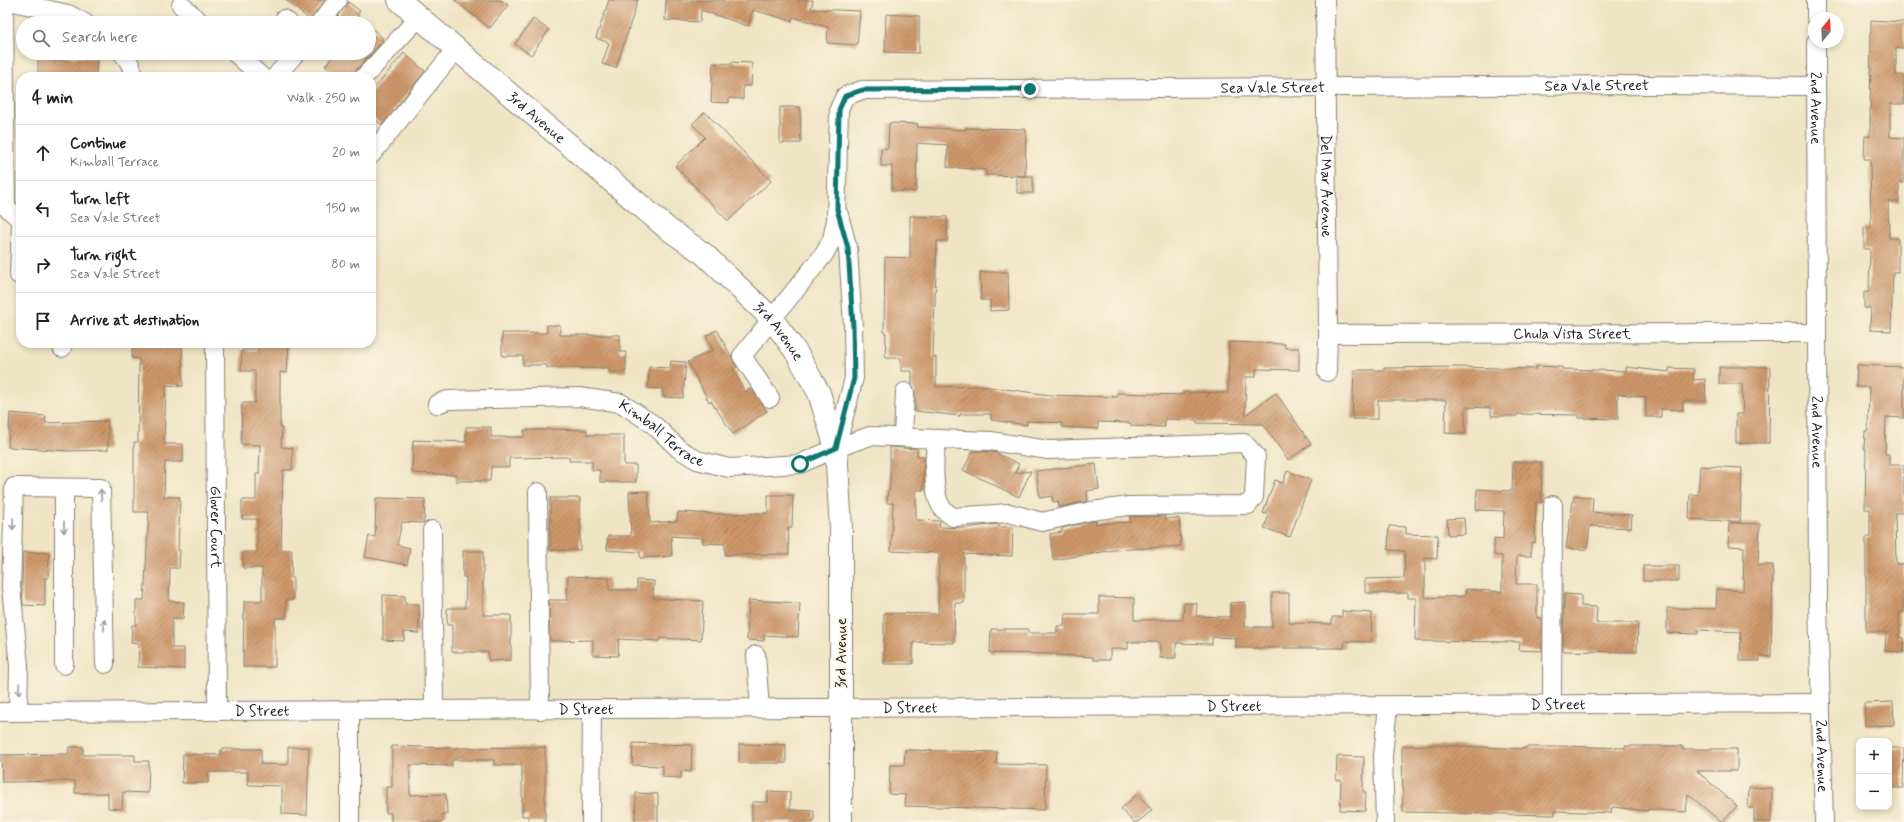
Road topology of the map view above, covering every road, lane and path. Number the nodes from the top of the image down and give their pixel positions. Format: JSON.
{"nodes":[{"id":1,"x":4,"y":0,"type":"edge"},
{"id":2,"x":338,"y":0,"type":"edge"},
{"id":3,"x":399,"y":0,"type":"edge"},
{"id":4,"x":1325,"y":0,"type":"edge"},
{"id":5,"x":1816,"y":0,"type":"edge"},
{"id":6,"x":181,"y":5,"type":"dead end"},
{"id":7,"x":1816,"y":12,"type":"edge"},
{"id":8,"x":72,"y":16,"type":"edge"},
{"id":9,"x":193,"y":16,"type":"edge"},
{"id":10,"x":325,"y":16,"type":"edge"},
{"id":11,"x":419,"y":17,"type":"junction"},
{"id":12,"x":1816,"y":48,"type":"edge"},
{"id":13,"x":456,"y":49,"type":"junction"},
{"id":14,"x":128,"y":60,"type":"edge"},
{"id":15,"x":243,"y":60,"type":"edge"},
{"id":16,"x":290,"y":60,"type":"edge"},
{"id":17,"x":133,"y":72,"type":"edge"},
{"id":18,"x":256,"y":72,"type":"edge"},
{"id":19,"x":279,"y":72,"type":"edge"},
{"id":20,"x":369,"y":72,"type":"edge"},
{"id":21,"x":1816,"y":86,"type":"junction"},
{"id":22,"x":1325,"y":88,"type":"junction"},
{"id":23,"x":376,"y":149,"type":"edge"},
{"id":24,"x":837,"y":209,"type":"junction"},
{"id":25,"x":16,"y":216,"type":"edge"},
{"id":26,"x":772,"y":320,"type":"junction"},
{"id":27,"x":1816,"y":333,"type":"junction"},
{"id":28,"x":1328,"y":334,"type":"junction"},
{"id":29,"x":215,"y":348,"type":"edge"},
{"id":30,"x":1326,"y":372,"type":"dead end"},
{"id":31,"x":905,"y":392,"type":"dead end"},
{"id":32,"x":770,"y":398,"type":"dead end"},
{"id":33,"x":437,"y":404,"type":"dead end"},
{"id":34,"x":903,"y":437,"type":"junction"},
{"id":35,"x":938,"y":439,"type":"junction"},
{"id":36,"x":836,"y":448,"type":"junction"},
{"id":37,"x":64,"y":488,"type":"junction"},
{"id":38,"x":538,"y":492,"type":"dead end"},
{"id":39,"x":1553,"y":505,"type":"dead end"},
{"id":40,"x":432,"y":530,"type":"dead end"},
{"id":41,"x":6,"y":587,"type":"edge"},
{"id":42,"x":756,"y":655,"type":"dead end"},
{"id":43,"x":105,"y":664,"type":"dead end"},
{"id":44,"x":64,"y":665,"type":"dead end"},
{"id":45,"x":1821,"y":704,"type":"junction"},
{"id":46,"x":1552,"y":705,"type":"junction"},
{"id":47,"x":1388,"y":706,"type":"junction"},
{"id":48,"x":760,"y":708,"type":"junction"},
{"id":49,"x":842,"y":708,"type":"junction"},
{"id":50,"x":592,"y":709,"type":"junction"},
{"id":51,"x":350,"y":710,"type":"junction"},
{"id":52,"x":434,"y":710,"type":"junction"},
{"id":53,"x":540,"y":710,"type":"junction"},
{"id":54,"x":217,"y":711,"type":"junction"},
{"id":55,"x":0,"y":712,"type":"edge"},
{"id":56,"x":18,"y":712,"type":"junction"},
{"id":57,"x":350,"y":822,"type":"edge"},
{"id":58,"x":591,"y":822,"type":"edge"},
{"id":59,"x":841,"y":822,"type":"edge"},
{"id":60,"x":1385,"y":822,"type":"edge"},
{"id":61,"x":1824,"y":822,"type":"edge"}],
"edges":[{"from":1,"to":8,"type":"street"},
{"from":1,"to":25,"type":"street"},
{"from":2,"to":10,"type":"street"},
{"from":3,"to":11,"type":"main road","name":"3rd Avenue"},
{"from":4,"to":22,"type":"street","name":"Del Mar Avenue"},
{"from":5,"to":7,"type":"street"},
{"from":6,"to":9,"type":"street"},
{"from":11,"to":13,"type":"main road","name":"3rd Avenue"},
{"from":11,"to":20,"type":"street"},
{"from":12,"to":21,"type":"street","name":"2nd Avenue"},
{"from":13,"to":23,"type":"street"},
{"from":13,"to":26,"type":"main road","name":"3rd Avenue"},
{"from":14,"to":17,"type":"street"},
{"from":15,"to":18,"type":"street"},
{"from":16,"to":19,"type":"street"},
{"from":21,"to":22,"type":"street","name":"Sea Vale Street"},
{"from":21,"to":27,"type":"street","name":"2nd Avenue"},
{"from":22,"to":24,"type":"street","name":"Sea Vale Street"},
{"from":22,"to":28,"type":"street","name":"Del Mar Avenue"},
{"from":24,"to":26,"type":"street","name":"Sea Vale Street"},
{"from":24,"to":36,"type":"street","name":"Sea Vale Street"},
{"from":26,"to":32,"type":"street","name":"Sea Vale Street"},
{"from":26,"to":36,"type":"main road","name":"3rd Avenue"},
{"from":27,"to":28,"type":"street","name":"Chula Vista Street"},
{"from":27,"to":45,"type":"street","name":"2nd Avenue"},
{"from":28,"to":30,"type":"street","name":"Del Mar Avenue"},
{"from":29,"to":54,"type":"street","name":"Glover Court"},
{"from":31,"to":34,"type":"street"},
{"from":33,"to":36,"type":"street","name":"Kimball Terrace"},
{"from":34,"to":35,"type":"street","name":"Kimball Terrace"},
{"from":34,"to":36,"type":"street","name":"Kimball Terrace"},
{"from":35,"to":35,"type":"street","name":"Kimball Terrace"},
{"from":36,"to":49,"type":"main road","name":"3rd Avenue"},
{"from":37,"to":41,"type":"street","one_way":true},
{"from":43,"to":37,"type":"street","one_way":true},
{"from":37,"to":44,"type":"street","one_way":true},
{"from":38,"to":53,"type":"street"},
{"from":39,"to":46,"type":"street"},
{"from":40,"to":52,"type":"street"},
{"from":41,"to":56,"type":"street","one_way":true},
{"from":42,"to":48,"type":"street"},
{"from":45,"to":46,"type":"street","name":"D Street"},
{"from":45,"to":61,"type":"street","name":"2nd Avenue"},
{"from":46,"to":47,"type":"street","name":"D Street"},
{"from":47,"to":49,"type":"street","name":"D Street"},
{"from":47,"to":60,"type":"street"},
{"from":48,"to":49,"type":"street","name":"D Street"},
{"from":48,"to":50,"type":"street","name":"D Street"},
{"from":49,"to":59,"type":"main road","name":"3rd Avenue"},
{"from":50,"to":53,"type":"street","name":"D Street"},
{"from":50,"to":58,"type":"street"},
{"from":51,"to":52,"type":"street","name":"D Street"},
{"from":51,"to":54,"type":"street","name":"D Street"},
{"from":51,"to":57,"type":"street"},
{"from":52,"to":53,"type":"street","name":"D Street"},
{"from":54,"to":56,"type":"street","name":"D Street"},
{"from":55,"to":56,"type":"street","name":"D Street"}]}
